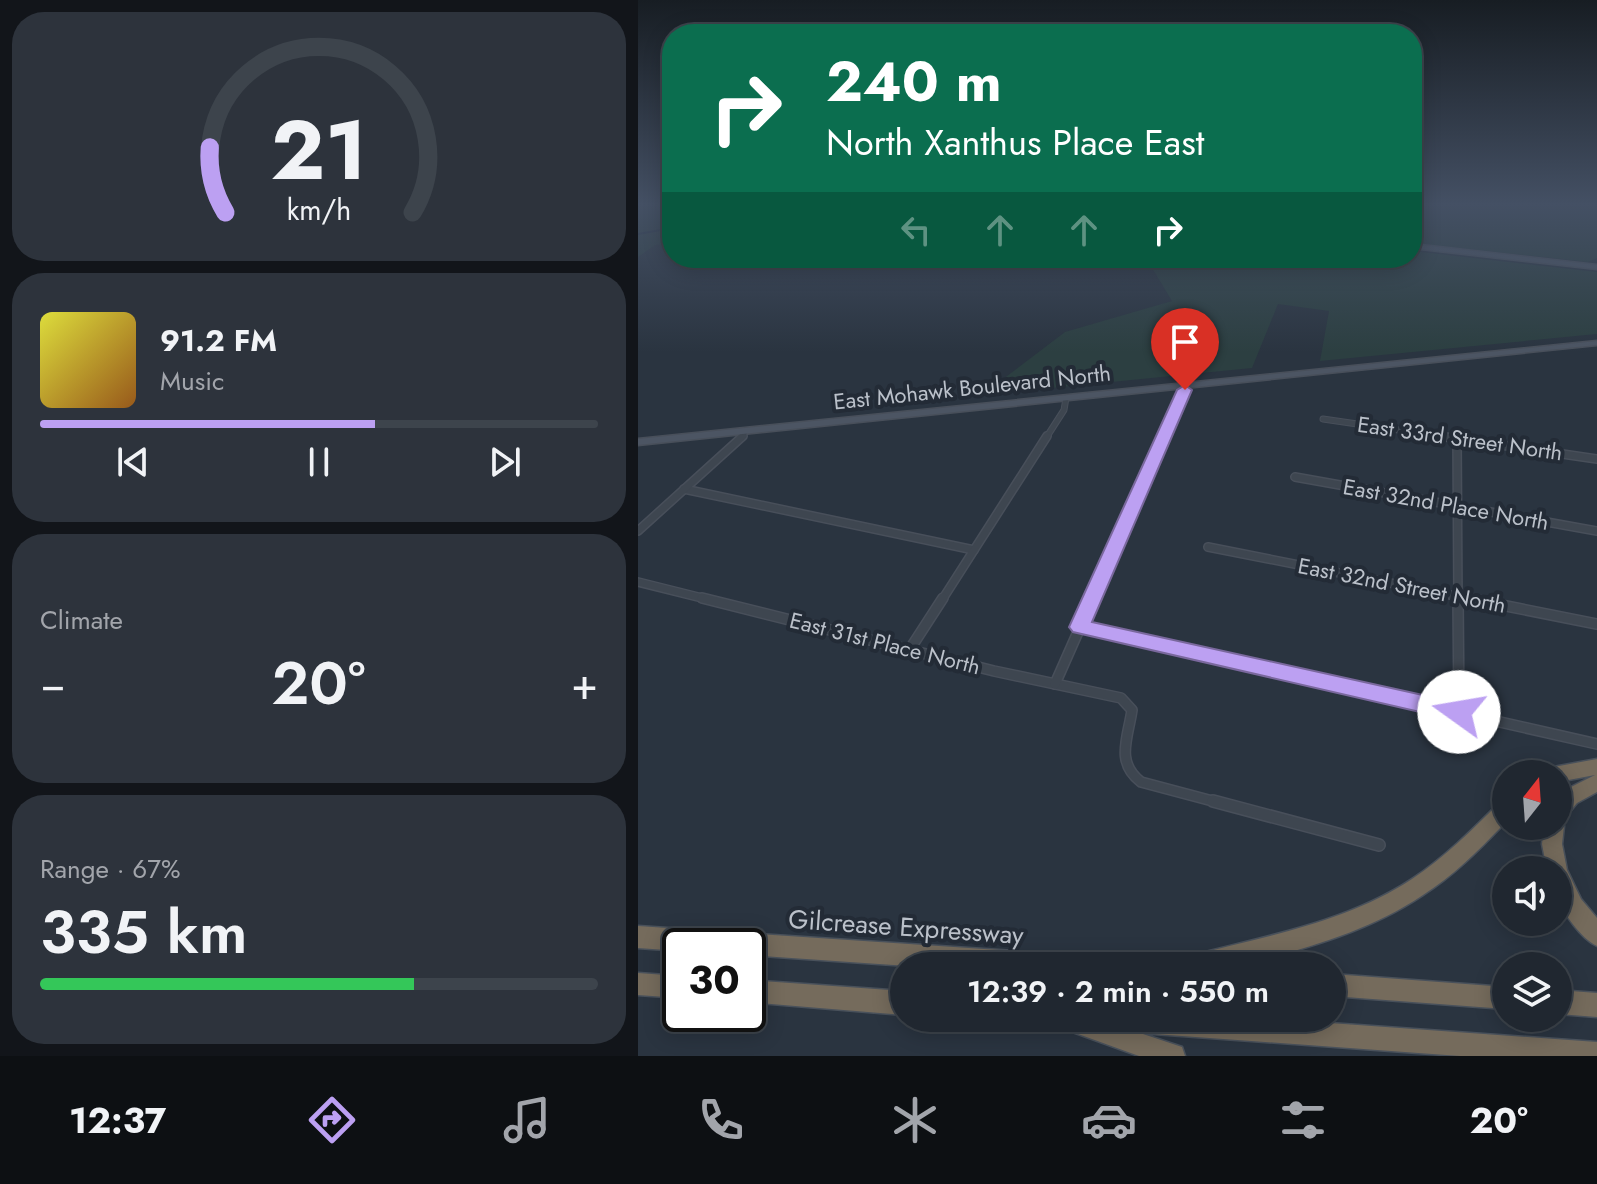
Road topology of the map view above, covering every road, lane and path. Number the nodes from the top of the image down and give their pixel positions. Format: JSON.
{"nodes":[{"id":1,"x":1476,"y":253,"type":"edge"},
{"id":2,"x":1597,"y":267,"type":"edge"},
{"id":3,"x":1597,"y":343,"type":"edge"},
{"id":4,"x":1184,"y":386,"type":"junction"},
{"id":5,"x":1066,"y":398,"type":"junction"},
{"id":6,"x":1323,"y":419,"type":"dead end"},
{"id":7,"x":745,"y":431,"type":"junction"},
{"id":8,"x":1457,"y":436,"type":"junction"},
{"id":9,"x":638,"y":442,"type":"edge"},
{"id":10,"x":1597,"y":459,"type":"edge"},
{"id":11,"x":1295,"y":477,"type":"dead end"},
{"id":12,"x":684,"y":489,"type":"junction"},
{"id":13,"x":1457,"y":507,"type":"junction"},
{"id":14,"x":638,"y":531,"type":"edge"},
{"id":15,"x":1597,"y":531,"type":"edge"},
{"id":16,"x":1208,"y":547,"type":"dead end"},
{"id":17,"x":974,"y":550,"type":"junction"},
{"id":18,"x":638,"y":582,"type":"edge"},
{"id":19,"x":1457,"y":595,"type":"junction"},
{"id":20,"x":1597,"y":624,"type":"edge"},
{"id":21,"x":1080,"y":627,"type":"junction"},
{"id":22,"x":910,"y":649,"type":"junction"},
{"id":23,"x":1055,"y":684,"type":"junction"},
{"id":24,"x":1459,"y":712,"type":"junction"},
{"id":25,"x":1597,"y":744,"type":"edge"},
{"id":26,"x":1597,"y":767,"type":"edge"},
{"id":27,"x":1572,"y":771,"type":"edge"},
{"id":28,"x":1597,"y":783,"type":"edge"},
{"id":29,"x":1572,"y":796,"type":"edge"},
{"id":30,"x":1492,"y":823,"type":"edge"},
{"id":31,"x":1379,"y":845,"type":"dead end"},
{"id":32,"x":1572,"y":902,"type":"edge"},
{"id":33,"x":1597,"y":935,"type":"edge"},
{"id":34,"x":638,"y":937,"type":"edge"},
{"id":35,"x":1245,"y":952,"type":"edge"},
{"id":36,"x":890,"y":954,"type":"edge"},
{"id":37,"x":638,"y":984,"type":"edge"},
{"id":38,"x":662,"y":986,"type":"edge"},
{"id":39,"x":1346,"y":986,"type":"edge"},
{"id":40,"x":766,"y":992,"type":"edge"},
{"id":41,"x":1492,"y":997,"type":"edge"},
{"id":42,"x":890,"y":1002,"type":"edge"},
{"id":43,"x":1572,"y":1003,"type":"edge"},
{"id":44,"x":1597,"y":1005,"type":"edge"},
{"id":45,"x":1104,"y":1032,"type":"edge"},
{"id":46,"x":1292,"y":1032,"type":"edge"},
{"id":47,"x":1597,"y":1054,"type":"edge"},
{"id":48,"x":1173,"y":1056,"type":"edge"}],
"edges":[{"from":1,"to":2,"type":"street"},
{"from":3,"to":4,"type":"street","name":"East Mohawk Boulevard North"},
{"from":4,"to":5,"type":"street","name":"East Mohawk Boulevard North"},
{"from":4,"to":21,"type":"street"},
{"from":5,"to":7,"type":"street","name":"East Mohawk Boulevard North"},
{"from":5,"to":17,"type":"street"},
{"from":6,"to":8,"type":"street","name":"East 33rd Street North"},
{"from":7,"to":9,"type":"street","name":"East Mohawk Boulevard North"},
{"from":7,"to":12,"type":"street"},
{"from":8,"to":10,"type":"street","name":"East 33rd Street North"},
{"from":8,"to":13,"type":"street"},
{"from":11,"to":13,"type":"street","name":"East 32nd Place North"},
{"from":12,"to":14,"type":"street"},
{"from":12,"to":17,"type":"street"},
{"from":13,"to":15,"type":"street","name":"East 32nd Place North"},
{"from":13,"to":19,"type":"street"},
{"from":16,"to":19,"type":"street","name":"East 32nd Street North"},
{"from":17,"to":22,"type":"street"},
{"from":18,"to":22,"type":"street","name":"East 31st Place North"},
{"from":19,"to":20,"type":"street","name":"East 32nd Street North"},
{"from":19,"to":24,"type":"street"},
{"from":21,"to":23,"type":"street"},
{"from":21,"to":24,"type":"street"},
{"from":22,"to":23,"type":"street","name":"East 31st Place North"},
{"from":23,"to":31,"type":"street","name":"East 31st Place North"},
{"from":24,"to":25,"type":"street"},
{"from":26,"to":27,"type":"highway"},
{"from":28,"to":29,"type":"highway"},
{"from":30,"to":35,"type":"highway"},
{"from":32,"to":33,"type":"highway"},
{"from":34,"to":36,"type":"highway","name":"Gilcrease Expressway"},
{"from":37,"to":38,"type":"highway"},
{"from":39,"to":41,"type":"highway"},
{"from":40,"to":42,"type":"highway"},
{"from":43,"to":44,"type":"highway"},
{"from":45,"to":48,"type":"highway"},
{"from":46,"to":47,"type":"highway"}]}
